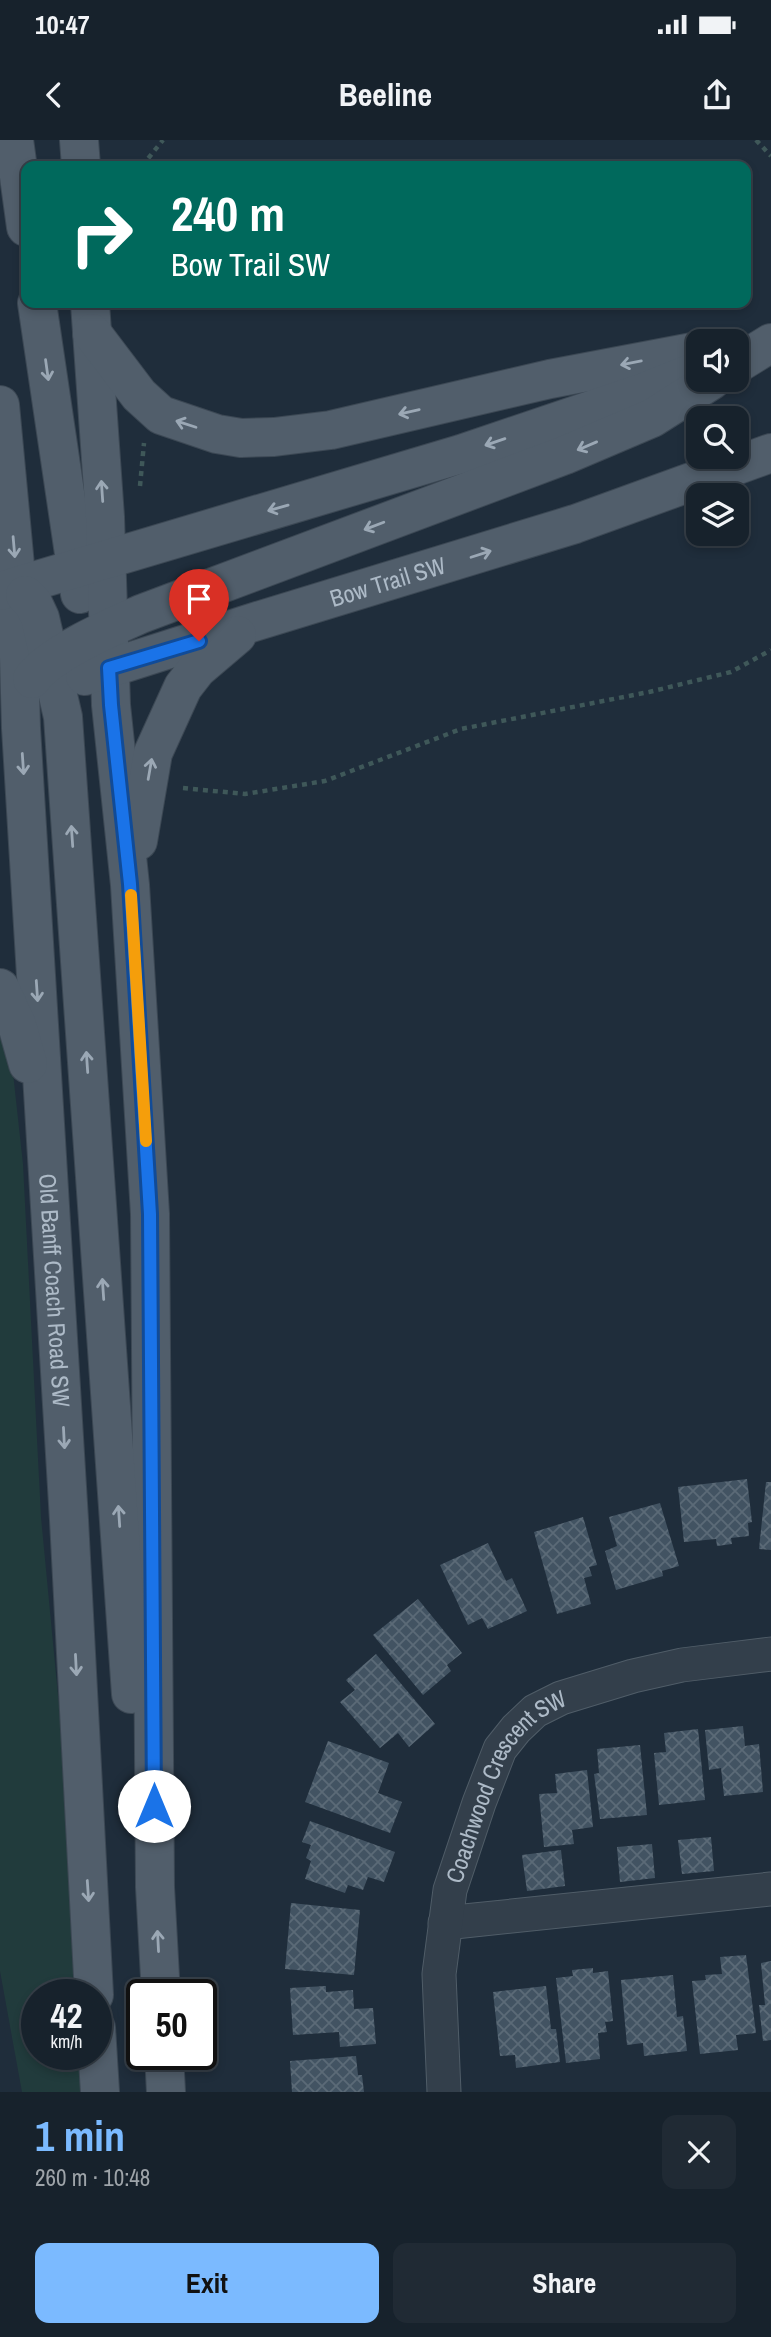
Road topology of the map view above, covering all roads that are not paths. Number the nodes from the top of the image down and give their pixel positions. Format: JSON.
{"nodes":[{"id":1,"x":14,"y":140,"type":"edge"},
{"id":2,"x":79,"y":140,"type":"edge"},
{"id":3,"x":81,"y":161,"type":"edge"},
{"id":4,"x":21,"y":191,"type":"edge"},
{"id":5,"x":38,"y":308,"type":"edge"},
{"id":6,"x":91,"y":318,"type":"edge"},
{"id":7,"x":771,"y":340,"type":"edge"},
{"id":8,"x":749,"y":343,"type":"edge"},
{"id":9,"x":749,"y":350,"type":"edge"},
{"id":10,"x":686,"y":353,"type":"edge"},
{"id":11,"x":749,"y":356,"type":"edge"},
{"id":12,"x":686,"y":375,"type":"edge"},
{"id":13,"x":693,"y":392,"type":"edge"},
{"id":14,"x":0,"y":405,"type":"edge"},
{"id":15,"x":771,"y":453,"type":"edge"},
{"id":16,"x":87,"y":574,"type":"junction"},
{"id":17,"x":8,"y":589,"type":"edge"},
{"id":18,"x":251,"y":623,"type":"junction"},
{"id":19,"x":19,"y":629,"type":"edge"},
{"id":20,"x":102,"y":646,"type":"junction"},
{"id":21,"x":53,"y":674,"type":"junction"},
{"id":22,"x":11,"y":699,"type":"edge"},
{"id":23,"x":130,"y":884,"type":"junction"},
{"id":24,"x":0,"y":988,"type":"edge"},
{"id":25,"x":46,"y":1126,"type":"junction"},
{"id":26,"x":771,"y":1654,"type":"edge"},
{"id":27,"x":155,"y":1887,"type":"junction"},
{"id":28,"x":771,"y":1889,"type":"edge"},
{"id":29,"x":445,"y":1923,"type":"junction"},
{"id":30,"x":93,"y":1979,"type":"edge"},
{"id":31,"x":160,"y":1979,"type":"edge"},
{"id":32,"x":99,"y":2070,"type":"edge"},
{"id":33,"x":165,"y":2070,"type":"edge"},
{"id":34,"x":100,"y":2092,"type":"edge"},
{"id":35,"x":166,"y":2092,"type":"edge"},
{"id":36,"x":443,"y":2092,"type":"edge"}],
"edges":[{"from":1,"to":4,"type":"main road"},
{"from":2,"to":3,"type":"main road"},
{"from":5,"to":16,"type":"main road","one_way":true},
{"from":10,"to":6,"type":"main road","one_way":true},
{"from":16,"to":6,"type":"main road","one_way":true},
{"from":7,"to":8,"type":"main road"},
{"from":7,"to":9,"type":"main road"},
{"from":7,"to":11,"type":"main road"},
{"from":12,"to":16,"type":"main road","one_way":true},
{"from":13,"to":20,"type":"main road","one_way":true},
{"from":14,"to":17,"type":"main road","name":"Old Banff Coach Road SW","one_way":true},
{"from":18,"to":15,"type":"main road","name":"Bow Trail SW","one_way":true},
{"from":16,"to":17,"type":"main road"},
{"from":16,"to":19,"type":"main road"},
{"from":16,"to":20,"type":"main road"},
{"from":17,"to":19,"type":"main road","name":"Old Banff Coach Road SW"},
{"from":18,"to":20,"type":"main road","name":"Bow Trail SW"},
{"from":23,"to":18,"type":"main road","one_way":true},
{"from":19,"to":21,"type":"main road"},
{"from":19,"to":22,"type":"main road","name":"Old Banff Coach Road SW"},
{"from":20,"to":21,"type":"main road"},
{"from":20,"to":23,"type":"main road"},
{"from":21,"to":22,"type":"main road"},
{"from":27,"to":21,"type":"main road","one_way":true},
{"from":22,"to":25,"type":"main road","name":"Old Banff Coach Road SW","one_way":true},
{"from":23,"to":27,"type":"main road"},
{"from":24,"to":25,"type":"main road"},
{"from":25,"to":30,"type":"main road","name":"Old Banff Coach Road SW","one_way":true},
{"from":26,"to":29,"type":"street","name":"Coachwood Crescent SW"},
{"from":31,"to":27,"type":"main road","one_way":true},
{"from":28,"to":29,"type":"street"},
{"from":29,"to":36,"type":"street","name":"Coachwood Crescent SW"},
{"from":32,"to":34,"type":"main road"},
{"from":33,"to":35,"type":"main road"}]}
